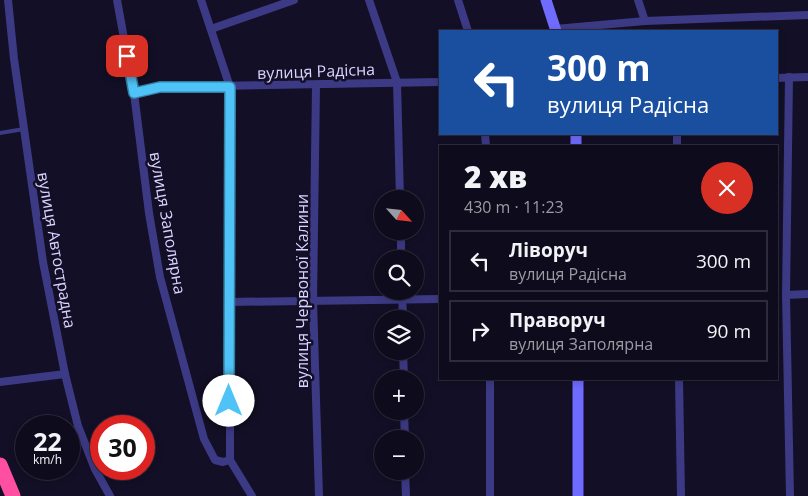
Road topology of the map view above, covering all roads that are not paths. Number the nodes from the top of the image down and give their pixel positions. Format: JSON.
{"nodes":[{"id":1,"x":8,"y":0,"type":"edge"},
{"id":2,"x":117,"y":0,"type":"edge"},
{"id":3,"x":201,"y":0,"type":"edge"},
{"id":4,"x":294,"y":0,"type":"edge"},
{"id":5,"x":369,"y":0,"type":"edge"},
{"id":6,"x":458,"y":0,"type":"edge"},
{"id":7,"x":546,"y":0,"type":"edge"},
{"id":8,"x":638,"y":0,"type":"edge"},
{"id":9,"x":285,"y":1,"type":"edge"},
{"id":10,"x":808,"y":15,"type":"edge"},
{"id":11,"x":645,"y":21,"type":"junction"},
{"id":12,"x":210,"y":29,"type":"junction"},
{"id":13,"x":468,"y":30,"type":"edge"},
{"id":14,"x":556,"y":30,"type":"edge"},
{"id":15,"x":790,"y":77,"type":"junction"},
{"id":16,"x":808,"y":77,"type":"edge"},
{"id":17,"x":778,"y":78,"type":"edge"},
{"id":18,"x":397,"y":82,"type":"junction"},
{"id":19,"x":439,"y":82,"type":"edge"},
{"id":20,"x":316,"y":86,"type":"junction"},
{"id":21,"x":230,"y":87,"type":"junction"},
{"id":22,"x":134,"y":93,"type":"junction"},
{"id":23,"x":24,"y":130,"type":"junction"},
{"id":24,"x":0,"y":133,"type":"edge"},
{"id":25,"x":400,"y":190,"type":"edge"},
{"id":26,"x":808,"y":294,"type":"edge"},
{"id":27,"x":786,"y":295,"type":"junction"},
{"id":28,"x":424,"y":299,"type":"edge"},
{"id":29,"x":439,"y":299,"type":"edge"},
{"id":30,"x":402,"y":300,"type":"joint"},
{"id":31,"x":313,"y":301,"type":"junction"},
{"id":32,"x":229,"y":302,"type":"junction"},
{"id":33,"x":403,"y":310,"type":"edge"},
{"id":34,"x":65,"y":374,"type":"junction"},
{"id":35,"x":490,"y":380,"type":"edge"},
{"id":36,"x":578,"y":380,"type":"edge"},
{"id":37,"x":679,"y":380,"type":"edge"},
{"id":38,"x":0,"y":382,"type":"edge"},
{"id":39,"x":230,"y":460,"type":"junction"},
{"id":40,"x":0,"y":465,"type":"edge"},
{"id":41,"x":406,"y":480,"type":"edge"},
{"id":42,"x":14,"y":496,"type":"edge"},
{"id":43,"x":110,"y":496,"type":"edge"},
{"id":44,"x":252,"y":496,"type":"edge"},
{"id":45,"x":319,"y":496,"type":"edge"},
{"id":46,"x":406,"y":496,"type":"edge"},
{"id":47,"x":490,"y":496,"type":"edge"},
{"id":48,"x":578,"y":496,"type":"edge"},
{"id":49,"x":681,"y":496,"type":"edge"},
{"id":50,"x":790,"y":496,"type":"edge"}],
"edges":[{"from":1,"to":23,"type":"street","name":"вулиця Автострадна"},
{"from":2,"to":22,"type":"street","name":"вулиця Заполярна"},
{"from":3,"to":12,"type":"street"},
{"from":4,"to":9,"type":"street"},
{"from":5,"to":18,"type":"street"},
{"from":6,"to":13,"type":"street"},
{"from":7,"to":14,"type":"street"},
{"from":8,"to":11,"type":"street"},
{"from":9,"to":12,"type":"street"},
{"from":10,"to":11,"type":"street"},
{"from":11,"to":14,"type":"street"},
{"from":12,"to":21,"type":"street"},
{"from":15,"to":16,"type":"street"},
{"from":15,"to":17,"type":"street"},
{"from":15,"to":27,"type":"street"},
{"from":18,"to":19,"type":"street","name":"вулиця Радісна"},
{"from":18,"to":20,"type":"street","name":"вулиця Радісна"},
{"from":18,"to":25,"type":"street"},
{"from":20,"to":21,"type":"street","name":"вулиця Радісна"},
{"from":20,"to":31,"type":"street","name":"вулиця Червоної Калини"},
{"from":21,"to":22,"type":"street","name":"вулиця Радісна"},
{"from":21,"to":32,"type":"street"},
{"from":22,"to":39,"type":"street","name":"вулиця Заполярна"},
{"from":23,"to":24,"type":"lane"},
{"from":23,"to":34,"type":"street","name":"вулиця Автострадна"},
{"from":26,"to":27,"type":"street"},
{"from":27,"to":50,"type":"street"},
{"from":28,"to":29,"type":"street"},
{"from":30,"to":31,"type":"street"},
{"from":30,"to":33,"type":"street"},
{"from":31,"to":32,"type":"street"},
{"from":31,"to":45,"type":"street","name":"вулиця Червоної Калини"},
{"from":32,"to":39,"type":"street"},
{"from":34,"to":38,"type":"street"},
{"from":34,"to":43,"type":"street","name":"вулиця Автострадна"},
{"from":35,"to":47,"type":"street"},
{"from":36,"to":48,"type":"street"},
{"from":37,"to":49,"type":"street"},
{"from":39,"to":44,"type":"street"},
{"from":40,"to":42,"type":"highway"},
{"from":41,"to":46,"type":"street"}]}
